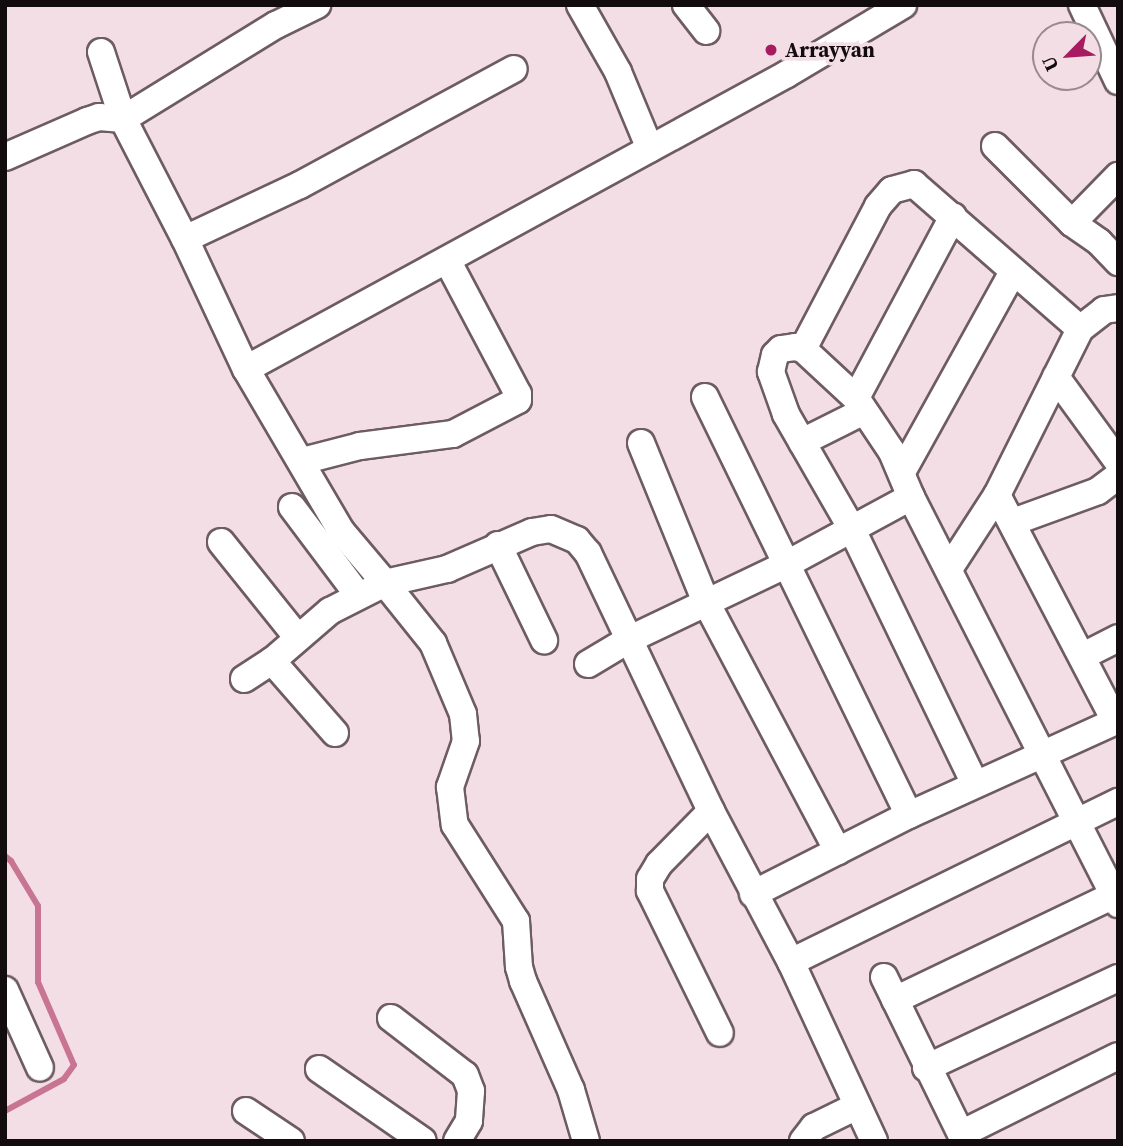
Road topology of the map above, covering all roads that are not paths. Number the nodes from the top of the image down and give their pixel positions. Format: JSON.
{"nodes":[{"id":1,"x":317,"y":5,"type":"edge"},
{"id":2,"x":580,"y":5,"type":"edge"},
{"id":3,"x":686,"y":5,"type":"edge"},
{"id":4,"x":903,"y":5,"type":"edge"},
{"id":5,"x":1082,"y":5,"type":"edge"},
{"id":6,"x":706,"y":31,"type":"dead end"},
{"id":7,"x":101,"y":52,"type":"dead end"},
{"id":8,"x":514,"y":69,"type":"dead end"},
{"id":9,"x":1117,"y":79,"type":"edge"},
{"id":10,"x":123,"y":119,"type":"junction"},
{"id":11,"x":995,"y":146,"type":"dead end"},
{"id":12,"x":650,"y":149,"type":"junction"},
{"id":13,"x":5,"y":157,"type":"edge"},
{"id":14,"x":1118,"y":176,"type":"edge"},
{"id":15,"x":953,"y":216,"type":"junction"},
{"id":16,"x":1072,"y":223,"type":"junction"},
{"id":17,"x":185,"y":239,"type":"junction"},
{"id":18,"x":447,"y":262,"type":"junction"},
{"id":19,"x":1118,"y":262,"type":"edge"},
{"id":20,"x":1013,"y":272,"type":"junction"},
{"id":21,"x":1116,"y":301,"type":"edge"},
{"id":22,"x":1080,"y":329,"type":"junction"},
{"id":23,"x":803,"y":349,"type":"junction"},
{"id":24,"x":246,"y":369,"type":"junction"},
{"id":25,"x":1056,"y":377,"type":"junction"},
{"id":26,"x":705,"y":397,"type":"dead end"},
{"id":27,"x":860,"y":404,"type":"junction"},
{"id":28,"x":802,"y":442,"type":"junction"},
{"id":29,"x":641,"y":443,"type":"dead end"},
{"id":30,"x":302,"y":461,"type":"junction"},
{"id":31,"x":1118,"y":463,"type":"edge"},
{"id":32,"x":902,"y":472,"type":"junction"},
{"id":33,"x":1118,"y":476,"type":"edge"},
{"id":34,"x":997,"y":495,"type":"junction"},
{"id":35,"x":911,"y":497,"type":"junction"},
{"id":36,"x":292,"y":507,"type":"dead end"},
{"id":37,"x":1013,"y":522,"type":"junction"},
{"id":38,"x":852,"y":528,"type":"junction"},
{"id":39,"x":220,"y":542,"type":"dead end"},
{"id":40,"x":498,"y":545,"type":"junction"},
{"id":41,"x":787,"y":564,"type":"junction"},
{"id":42,"x":949,"y":569,"type":"junction"},
{"id":43,"x":385,"y":583,"type":"junction"},
{"id":44,"x":358,"y":595,"type":"junction"},
{"id":45,"x":706,"y":602,"type":"junction"},
{"id":46,"x":297,"y":638,"type":"junction"},
{"id":47,"x":1118,"y":638,"type":"edge"},
{"id":48,"x":544,"y":640,"type":"dead end"},
{"id":49,"x":628,"y":640,"type":"junction"},
{"id":50,"x":1083,"y":656,"type":"junction"},
{"id":51,"x":272,"y":661,"type":"junction"},
{"id":52,"x":589,"y":664,"type":"dead end"},
{"id":53,"x":244,"y":678,"type":"dead end"},
{"id":54,"x":1117,"y":720,"type":"edge"},
{"id":55,"x":335,"y":733,"type":"dead end"},
{"id":56,"x":1043,"y":755,"type":"junction"},
{"id":57,"x":975,"y":784,"type":"junction"},
{"id":58,"x":1118,"y":802,"type":"edge"},
{"id":59,"x":711,"y":811,"type":"junction"},
{"id":60,"x":909,"y":815,"type":"junction"},
{"id":61,"x":1076,"y":820,"type":"junction"},
{"id":62,"x":838,"y":851,"type":"junction"},
{"id":63,"x":753,"y":894,"type":"junction"},
{"id":64,"x":1116,"y":898,"type":"edge"},
{"id":65,"x":791,"y":962,"type":"junction"},
{"id":66,"x":1118,"y":978,"type":"edge"},
{"id":67,"x":5,"y":990,"type":"edge"},
{"id":68,"x":391,"y":1018,"type":"dead end"},
{"id":69,"x":720,"y":1033,"type":"dead end"},
{"id":70,"x":1118,"y":1056,"type":"edge"},
{"id":71,"x":40,"y":1068,"type":"dead end"},
{"id":72,"x":926,"y":1068,"type":"junction"},
{"id":73,"x":319,"y":1069,"type":"dead end"},
{"id":74,"x":857,"y":1106,"type":"junction"},
{"id":75,"x":246,"y":1111,"type":"dead end"},
{"id":76,"x":963,"y":1137,"type":"edge"},
{"id":77,"x":291,"y":1141,"type":"edge"},
{"id":78,"x":423,"y":1141,"type":"edge"},
{"id":79,"x":457,"y":1141,"type":"edge"},
{"id":80,"x":586,"y":1141,"type":"edge"},
{"id":81,"x":803,"y":1141,"type":"edge"},
{"id":82,"x":874,"y":1141,"type":"edge"}],
"edges":[{"from":1,"to":10,"type":"street"},
{"from":2,"to":12,"type":"street"},
{"from":3,"to":6,"type":"street"},
{"from":4,"to":12,"type":"street"},
{"from":5,"to":9,"type":"street"},
{"from":7,"to":10,"type":"street"},
{"from":8,"to":17,"type":"street"},
{"from":10,"to":13,"type":"street"},
{"from":10,"to":17,"type":"street"},
{"from":11,"to":16,"type":"street"},
{"from":12,"to":18,"type":"street"},
{"from":14,"to":16,"type":"street"},
{"from":15,"to":20,"type":"street"},
{"from":15,"to":23,"type":"street"},
{"from":15,"to":27,"type":"street"},
{"from":16,"to":19,"type":"street"},
{"from":17,"to":24,"type":"street"},
{"from":18,"to":24,"type":"street"},
{"from":18,"to":30,"type":"street"},
{"from":20,"to":22,"type":"street"},
{"from":20,"to":32,"type":"street"},
{"from":21,"to":22,"type":"street"},
{"from":22,"to":25,"type":"street"},
{"from":23,"to":27,"type":"street"},
{"from":23,"to":28,"type":"street"},
{"from":24,"to":30,"type":"street"},
{"from":25,"to":31,"type":"street"},
{"from":25,"to":34,"type":"street"},
{"from":26,"to":41,"type":"street"},
{"from":27,"to":28,"type":"street"},
{"from":27,"to":32,"type":"street"},
{"from":28,"to":38,"type":"street"},
{"from":29,"to":45,"type":"street"},
{"from":30,"to":43,"type":"street"},
{"from":32,"to":35,"type":"street"},
{"from":33,"to":37,"type":"street"},
{"from":34,"to":37,"type":"street"},
{"from":34,"to":42,"type":"street"},
{"from":35,"to":38,"type":"street"},
{"from":35,"to":42,"type":"street"},
{"from":36,"to":44,"type":"street"},
{"from":37,"to":50,"type":"street"},
{"from":38,"to":41,"type":"street"},
{"from":38,"to":57,"type":"street"},
{"from":39,"to":46,"type":"street"},
{"from":40,"to":43,"type":"street"},
{"from":40,"to":48,"type":"street"},
{"from":40,"to":49,"type":"street"},
{"from":41,"to":45,"type":"street"},
{"from":41,"to":60,"type":"street"},
{"from":42,"to":56,"type":"street"},
{"from":43,"to":44,"type":"street"},
{"from":43,"to":80,"type":"street"},
{"from":44,"to":46,"type":"street"},
{"from":45,"to":49,"type":"street"},
{"from":45,"to":62,"type":"street"},
{"from":46,"to":51,"type":"street"},
{"from":47,"to":50,"type":"street"},
{"from":49,"to":52,"type":"street"},
{"from":49,"to":59,"type":"street"},
{"from":50,"to":54,"type":"street"},
{"from":51,"to":53,"type":"street"},
{"from":51,"to":55,"type":"street"},
{"from":54,"to":56,"type":"street"},
{"from":56,"to":57,"type":"street"},
{"from":56,"to":61,"type":"street"},
{"from":57,"to":60,"type":"street"},
{"from":58,"to":61,"type":"street"},
{"from":59,"to":63,"type":"street"},
{"from":59,"to":69,"type":"street"},
{"from":60,"to":62,"type":"street"},
{"from":61,"to":64,"type":"street"},
{"from":61,"to":65,"type":"street"},
{"from":62,"to":63,"type":"street"},
{"from":63,"to":65,"type":"street"},
{"from":64,"to":72,"type":"street"},
{"from":65,"to":74,"type":"street"},
{"from":66,"to":72,"type":"street"},
{"from":67,"to":71,"type":"street"},
{"from":68,"to":79,"type":"street"},
{"from":70,"to":76,"type":"street"},
{"from":72,"to":76,"type":"street"},
{"from":73,"to":78,"type":"street"},
{"from":74,"to":81,"type":"street"},
{"from":74,"to":82,"type":"street"},
{"from":75,"to":77,"type":"street"}]}
